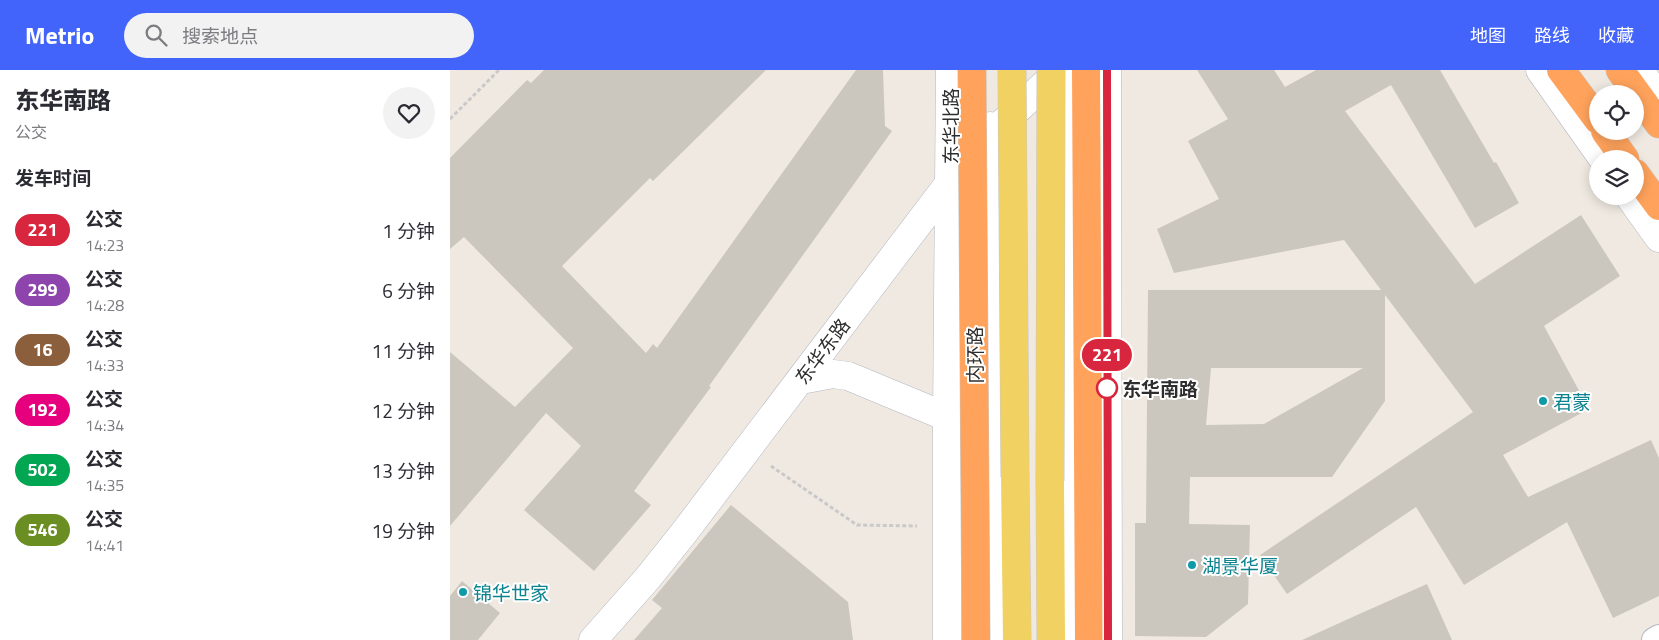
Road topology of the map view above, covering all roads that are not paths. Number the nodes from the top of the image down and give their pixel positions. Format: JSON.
{"nodes":[{"id":1,"x":950,"y":70,"type":"edge"},
{"id":2,"x":966,"y":70,"type":"edge"},
{"id":3,"x":972,"y":70,"type":"edge"},
{"id":4,"x":1012,"y":70,"type":"edge"},
{"id":5,"x":1051,"y":70,"type":"edge"},
{"id":6,"x":1060,"y":70,"type":"edge"},
{"id":7,"x":1066,"y":70,"type":"edge"},
{"id":8,"x":1086,"y":70,"type":"edge"},
{"id":9,"x":1107,"y":70,"type":"edge"},
{"id":10,"x":1540,"y":70,"type":"edge"},
{"id":11,"x":1561,"y":70,"type":"edge"},
{"id":12,"x":1620,"y":70,"type":"edge"},
{"id":13,"x":1639,"y":70,"type":"edge"},
{"id":14,"x":1659,"y":97,"type":"edge"},
{"id":15,"x":1589,"y":108,"type":"edge"},
{"id":16,"x":1659,"y":124,"type":"edge"},
{"id":17,"x":993,"y":132,"type":"junction"},
{"id":18,"x":1597,"y":150,"type":"edge"},
{"id":19,"x":950,"y":182,"type":"junction"},
{"id":20,"x":1644,"y":185,"type":"edge"},
{"id":21,"x":1635,"y":205,"type":"edge"},
{"id":22,"x":1659,"y":206,"type":"edge"},
{"id":23,"x":1659,"y":238,"type":"edge"},
{"id":24,"x":801,"y":380,"type":"junction"},
{"id":25,"x":947,"y":417,"type":"junction"},
{"id":26,"x":974,"y":424,"type":"junction"},
{"id":27,"x":1088,"y":478,"type":"junction"},
{"id":28,"x":1659,"y":637,"type":"edge"},
{"id":29,"x":594,"y":640,"type":"edge"},
{"id":30,"x":947,"y":640,"type":"edge"},
{"id":31,"x":976,"y":640,"type":"edge"},
{"id":32,"x":994,"y":640,"type":"edge"},
{"id":33,"x":1017,"y":640,"type":"edge"},
{"id":34,"x":1050,"y":640,"type":"edge"},
{"id":35,"x":1068,"y":640,"type":"edge"},
{"id":36,"x":1074,"y":640,"type":"edge"},
{"id":37,"x":1089,"y":640,"type":"edge"},
{"id":38,"x":1108,"y":640,"type":"edge"},
{"id":39,"x":1654,"y":640,"type":"edge"}],
"edges":[{"from":1,"to":19,"type":"street","name":"东华北路"},
{"from":2,"to":17,"type":"street"},
{"from":3,"to":26,"type":"highway","name":"内环路","bridge":true},
{"from":4,"to":33,"type":"main road","bridge":true},
{"from":5,"to":34,"type":"main road","bridge":true},
{"from":6,"to":17,"type":"street","name":"东华东路"},
{"from":7,"to":35,"type":"street"},
{"from":8,"to":27,"type":"highway"},
{"from":9,"to":38,"type":"street"},
{"from":10,"to":18,"type":"street"},
{"from":11,"to":15,"type":"highway"},
{"from":12,"to":16,"type":"highway"},
{"from":13,"to":14,"type":"street"},
{"from":17,"to":19,"type":"street","name":"东华东路"},
{"from":17,"to":32,"type":"street"},
{"from":19,"to":24,"type":"street","name":"东华东路"},
{"from":19,"to":25,"type":"street"},
{"from":20,"to":22,"type":"highway"},
{"from":21,"to":23,"type":"street"},
{"from":24,"to":25,"type":"street"},
{"from":24,"to":29,"type":"street","name":"东华东路"},
{"from":25,"to":30,"type":"street"},
{"from":26,"to":31,"type":"highway","name":"内环路","bridge":true},
{"from":26,"to":32,"type":"highway","bridge":true},
{"from":27,"to":36,"type":"highway"},
{"from":27,"to":37,"type":"highway"},
{"from":28,"to":39,"type":"street"}]}
